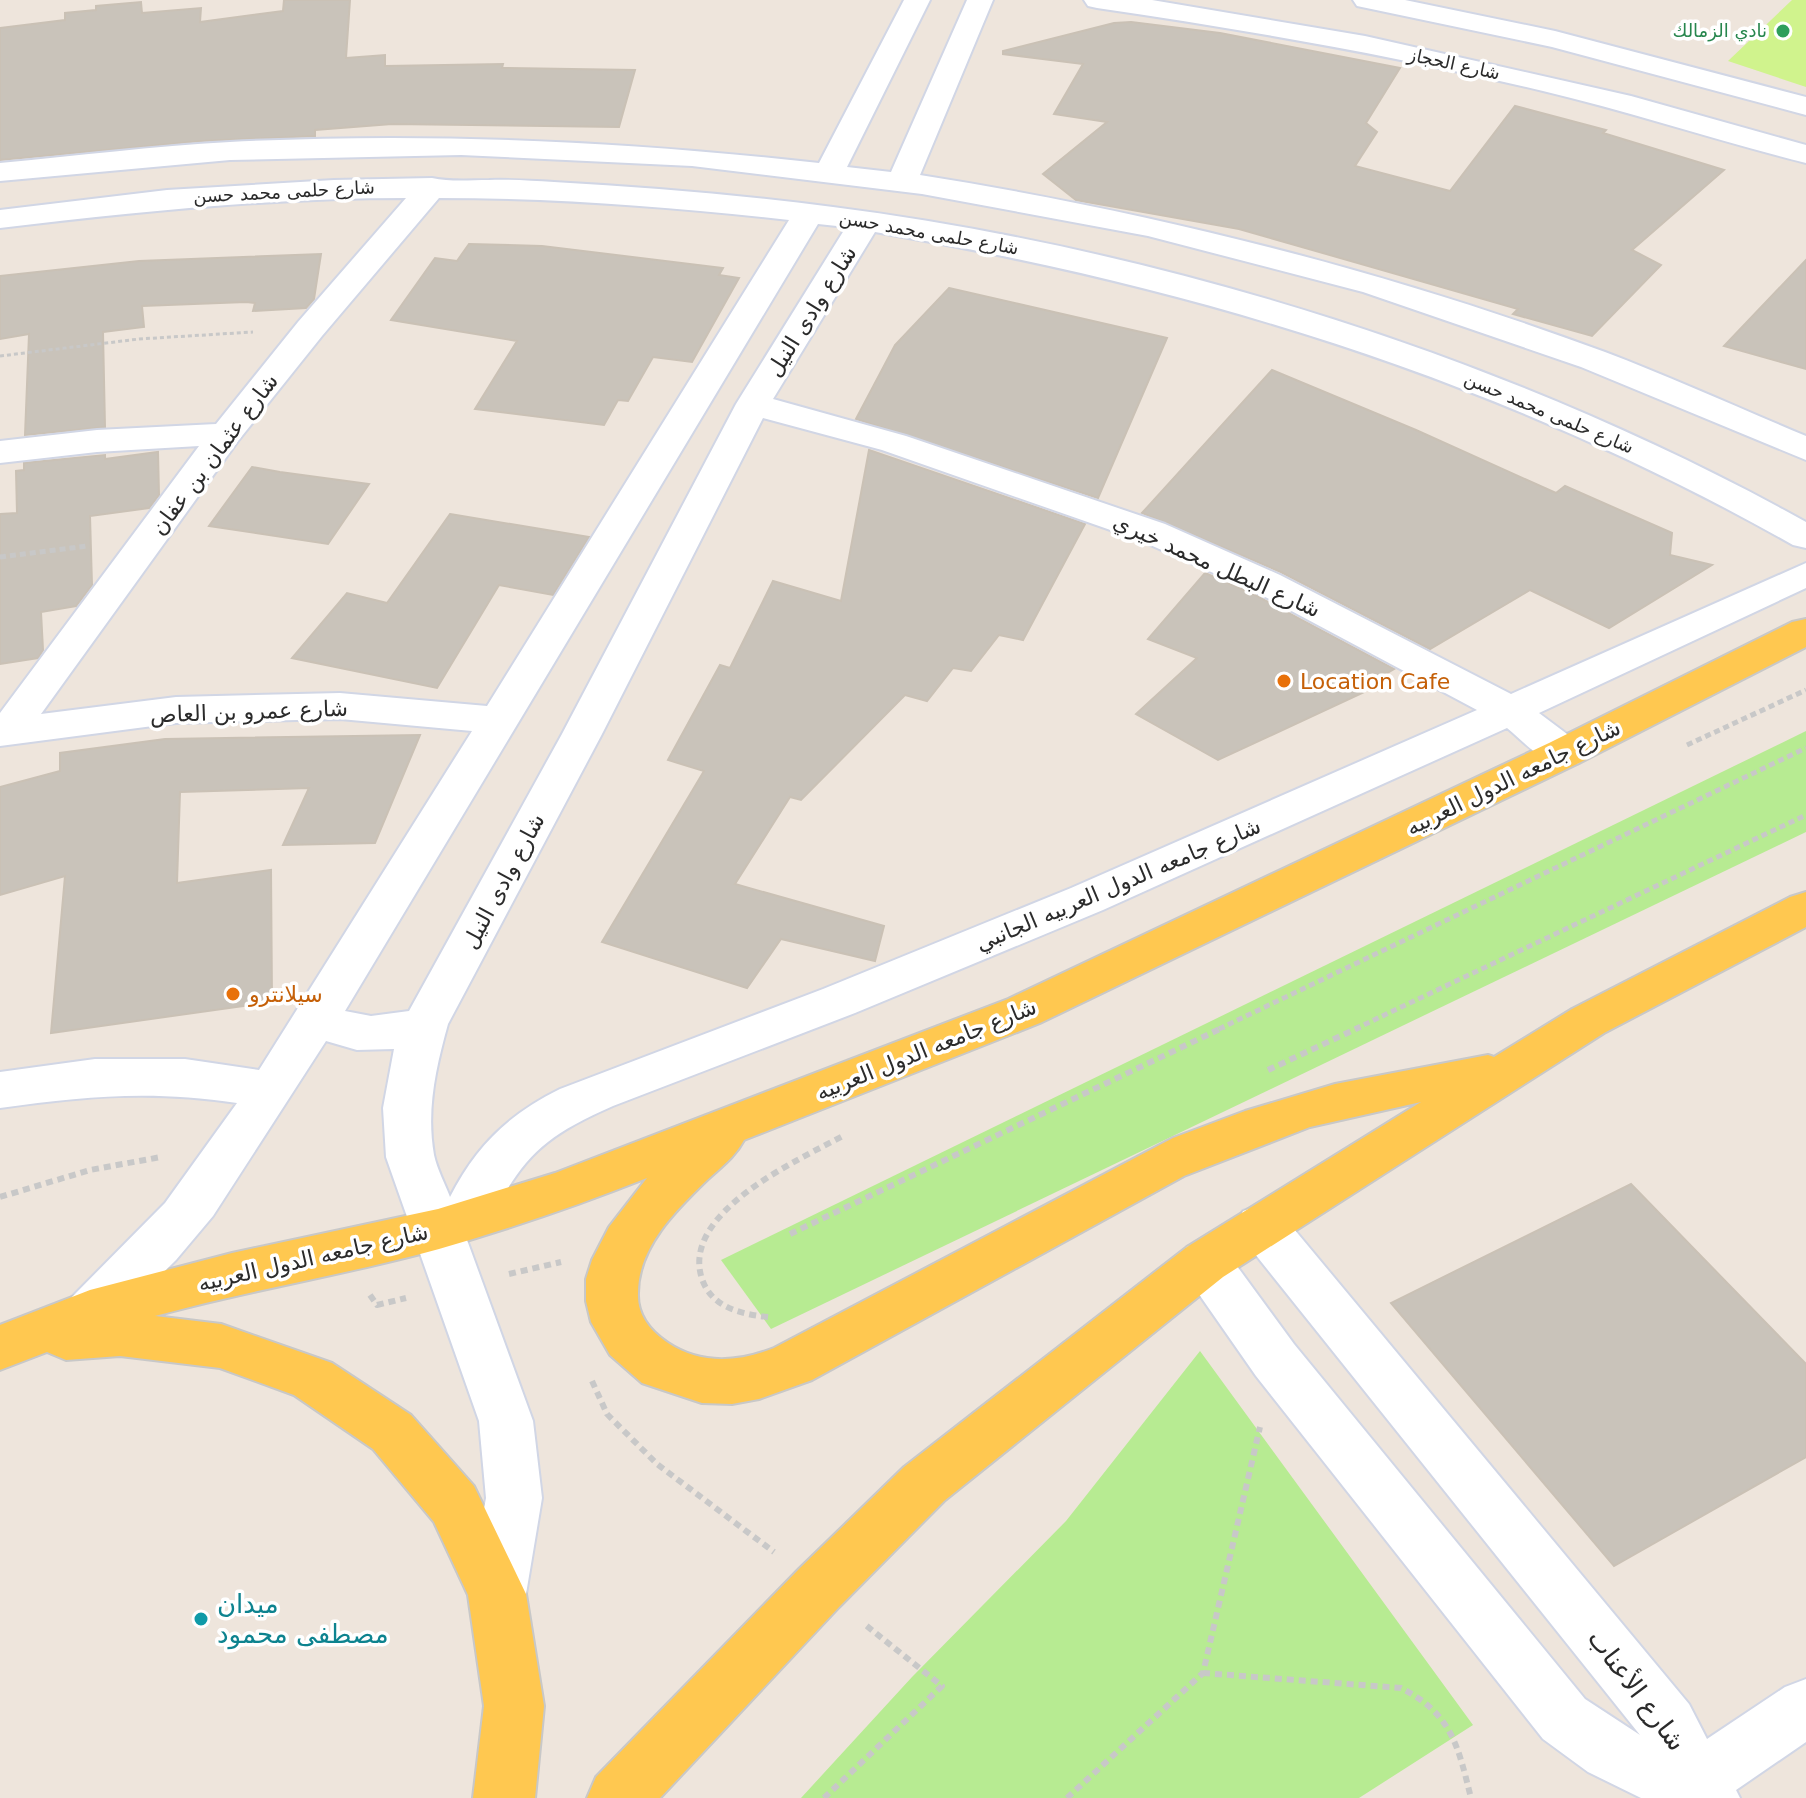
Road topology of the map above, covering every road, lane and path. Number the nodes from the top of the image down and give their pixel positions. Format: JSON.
{"nodes":[{"id":1,"x":917,"y":0,"type":"edge"},
{"id":2,"x":980,"y":0,"type":"edge"},
{"id":3,"x":1097,"y":0,"type":"edge"},
{"id":4,"x":1366,"y":0,"type":"edge"},
{"id":5,"x":1485,"y":11,"type":"edge"},
{"id":6,"x":1702,"y":76,"type":"junction"},
{"id":7,"x":1799,"y":104,"type":"edge"},
{"id":8,"x":1668,"y":114,"type":"junction"},
{"id":9,"x":1747,"y":136,"type":"junction"},
{"id":10,"x":204,"y":153,"type":"junction"},
{"id":11,"x":1806,"y":154,"type":"edge"},
{"id":12,"x":57,"y":165,"type":"junction"},
{"id":13,"x":0,"y":172,"type":"edge"},
{"id":14,"x":829,"y":172,"type":"junction"},
{"id":15,"x":902,"y":182,"type":"junction"},
{"id":16,"x":432,"y":187,"type":"junction"},
{"id":17,"x":207,"y":195,"type":"junction"},
{"id":18,"x":70,"y":208,"type":"junction"},
{"id":19,"x":809,"y":213,"type":"junction"},
{"id":20,"x":0,"y":219,"type":"edge"},
{"id":21,"x":866,"y":221,"type":"junction"},
{"id":22,"x":310,"y":329,"type":"junction"},
{"id":23,"x":0,"y":356,"type":"edge"},
{"id":24,"x":1692,"y":401,"type":"junction"},
{"id":25,"x":753,"y":404,"type":"junction"},
{"id":26,"x":226,"y":434,"type":"junction"},
{"id":27,"x":1806,"y":449,"type":"edge"},
{"id":28,"x":0,"y":452,"type":"edge"},
{"id":29,"x":1640,"y":452,"type":"junction"},
{"id":30,"x":1806,"y":537,"type":"edge"},
{"id":31,"x":149,"y":539,"type":"junction"},
{"id":32,"x":0,"y":557,"type":"edge"},
{"id":33,"x":1806,"y":574,"type":"edge"},
{"id":34,"x":1806,"y":631,"type":"edge"},
{"id":35,"x":1806,"y":690,"type":"edge"},
{"id":36,"x":1511,"y":711,"type":"junction"},
{"id":37,"x":11,"y":713,"type":"edge"},
{"id":38,"x":498,"y":720,"type":"junction"},
{"id":39,"x":1806,"y":748,"type":"edge"},
{"id":40,"x":1676,"y":750,"type":"dead end"},
{"id":41,"x":1564,"y":753,"type":"junction"},
{"id":42,"x":1806,"y":815,"type":"edge"},
{"id":43,"x":1806,"y":908,"type":"edge"},
{"id":44,"x":317,"y":1018,"type":"junction"},
{"id":45,"x":425,"y":1024,"type":"junction"},
{"id":46,"x":1509,"y":1069,"type":"junction"},
{"id":47,"x":1267,"y":1071,"type":"dead end"},
{"id":48,"x":0,"y":1090,"type":"edge"},
{"id":49,"x":270,"y":1090,"type":"junction"},
{"id":50,"x":774,"y":1110,"type":"junction"},
{"id":51,"x":855,"y":1129,"type":"dead end"},
{"id":52,"x":233,"y":1150,"type":"junction"},
{"id":53,"x":567,"y":1189,"type":"junction"},
{"id":54,"x":0,"y":1197,"type":"edge"},
{"id":55,"x":451,"y":1225,"type":"junction"},
{"id":56,"x":1261,"y":1225,"type":"junction"},
{"id":57,"x":790,"y":1234,"type":"dead end"},
{"id":58,"x":1205,"y":1262,"type":"junction"},
{"id":59,"x":565,"y":1277,"type":"dead end"},
{"id":60,"x":90,"y":1312,"type":"junction"},
{"id":61,"x":770,"y":1317,"type":"dead end"},
{"id":62,"x":6,"y":1345,"type":"edge"},
{"id":63,"x":1275,"y":1360,"type":"junction"},
{"id":64,"x":590,"y":1377,"type":"dead end"},
{"id":65,"x":819,"y":1588,"type":"junction"},
{"id":66,"x":497,"y":1594,"type":"junction"},
{"id":67,"x":1203,"y":1673,"type":"junction"},
{"id":68,"x":1806,"y":1707,"type":"edge"},
{"id":69,"x":1692,"y":1793,"type":"edge"},
{"id":70,"x":504,"y":1798,"type":"edge"},
{"id":71,"x":618,"y":1798,"type":"edge"},
{"id":72,"x":824,"y":1798,"type":"edge"},
{"id":73,"x":1067,"y":1798,"type":"edge"},
{"id":74,"x":1471,"y":1798,"type":"edge"}],
"edges":[{"from":1,"to":14,"type":"street"},
{"from":2,"to":15,"type":"street"},
{"from":3,"to":8,"type":"street","name":"شارع الحجاز"},
{"from":4,"to":5,"type":"street"},
{"from":5,"to":6,"type":"street"},
{"from":6,"to":7,"type":"street"},
{"from":6,"to":8,"type":"street"},
{"from":7,"to":9,"type":"street"},
{"from":8,"to":9,"type":"street","name":"شارع الحجاز"},
{"from":9,"to":11,"type":"street","name":"شارع الحجاز"},
{"from":10,"to":12,"type":"street","name":"شارع حلمى محمد حسن"},
{"from":10,"to":14,"type":"street","name":"شارع حلمى محمد حسن"},
{"from":10,"to":17,"type":"street"},
{"from":12,"to":13,"type":"street","name":"شارع حلمى محمد حسن"},
{"from":12,"to":18,"type":"street"},
{"from":14,"to":15,"type":"street","name":"شارع حلمى محمد حسن"},
{"from":15,"to":24,"type":"street","name":"شارع حلمى محمد حسن"},
{"from":16,"to":17,"type":"street","name":"شارع حلمى محمد حسن"},
{"from":16,"to":19,"type":"street","name":"شارع حلمى محمد حسن"},
{"from":16,"to":22,"type":"street","name":"شارع عثمان بن عفان"},
{"from":17,"to":18,"type":"street","name":"شارع حلمى محمد حسن"},
{"from":18,"to":20,"type":"street","name":"شارع حلمى محمد حسن"},
{"from":19,"to":21,"type":"street","name":"شارع حلمى محمد حسن"},
{"from":19,"to":38,"type":"street"},
{"from":21,"to":25,"type":"street","name":"شارع وادى النيل"},
{"from":21,"to":29,"type":"street","name":"شارع حلمى محمد حسن"},
{"from":22,"to":23,"type":"path"},
{"from":22,"to":26,"type":"street","name":"شارع عثمان بن عفان"},
{"from":24,"to":27,"type":"street","name":"شارع حلمى محمد حسن"},
{"from":24,"to":29,"type":"street"},
{"from":25,"to":36,"type":"street","name":"شارع البطل محمد خيري"},
{"from":25,"to":45,"type":"street","name":"شارع وادى النيل"},
{"from":26,"to":28,"type":"street"},
{"from":26,"to":31,"type":"street","name":"شارع عثمان بن عفان"},
{"from":29,"to":30,"type":"street","name":"شارع حلمى محمد حسن"},
{"from":31,"to":32,"type":"path"},
{"from":31,"to":37,"type":"street","name":"شارع عثمان بن عفان"},
{"from":33,"to":36,"type":"street","name":"شارع جامعه الدول العربيه الجانبي"},
{"from":34,"to":41,"type":"main road","name":"شارع جامعه الدول العربيه"},
{"from":35,"to":40,"type":"path"},
{"from":36,"to":41,"type":"street","name":"شارع البطل محمد خيري"},
{"from":36,"to":55,"type":"street","name":"شارع جامعه الدول العربيه الجانبي"},
{"from":37,"to":38,"type":"street","name":"شارع عمرو بن العاص"},
{"from":38,"to":44,"type":"street"},
{"from":39,"to":57,"type":"path"},
{"from":41,"to":50,"type":"main road","name":"شارع جامعه الدول العربيه"},
{"from":42,"to":47,"type":"path"},
{"from":43,"to":46,"type":"main road"},
{"from":44,"to":45,"type":"street"},
{"from":44,"to":49,"type":"street"},
{"from":45,"to":55,"type":"street","name":"شارع وادى النيل"},
{"from":46,"to":50,"type":"main road"},
{"from":46,"to":56,"type":"main road"},
{"from":48,"to":49,"type":"street"},
{"from":49,"to":52,"type":"street"},
{"from":50,"to":53,"type":"main road","name":"شارع جامعه الدول العربيه"},
{"from":51,"to":61,"type":"path"},
{"from":52,"to":54,"type":"path"},
{"from":52,"to":60,"type":"street"},
{"from":53,"to":55,"type":"main road","name":"شارع جامعه الدول العربيه"},
{"from":53,"to":59,"type":"path"},
{"from":55,"to":60,"type":"main road","name":"شارع جامعه الدول العربيه"},
{"from":55,"to":66,"type":"street","name":"شارع وادى النيل"},
{"from":56,"to":58,"type":"main road"},
{"from":56,"to":69,"type":"street","name":"شارع الأعناب"},
{"from":58,"to":63,"type":"street","name":"شارع الأعناب"},
{"from":58,"to":65,"type":"main road"},
{"from":60,"to":62,"type":"main road","name":"شارع جامعه الدول العربيه"},
{"from":62,"to":66,"type":"main road"},
{"from":63,"to":67,"type":"path"},
{"from":63,"to":69,"type":"street","name":"شارع الأعناب"},
{"from":64,"to":65,"type":"path"},
{"from":65,"to":71,"type":"main road"},
{"from":65,"to":72,"type":"path"},
{"from":66,"to":70,"type":"main road"},
{"from":67,"to":73,"type":"path"},
{"from":67,"to":74,"type":"path"},
{"from":68,"to":69,"type":"street"}]}
